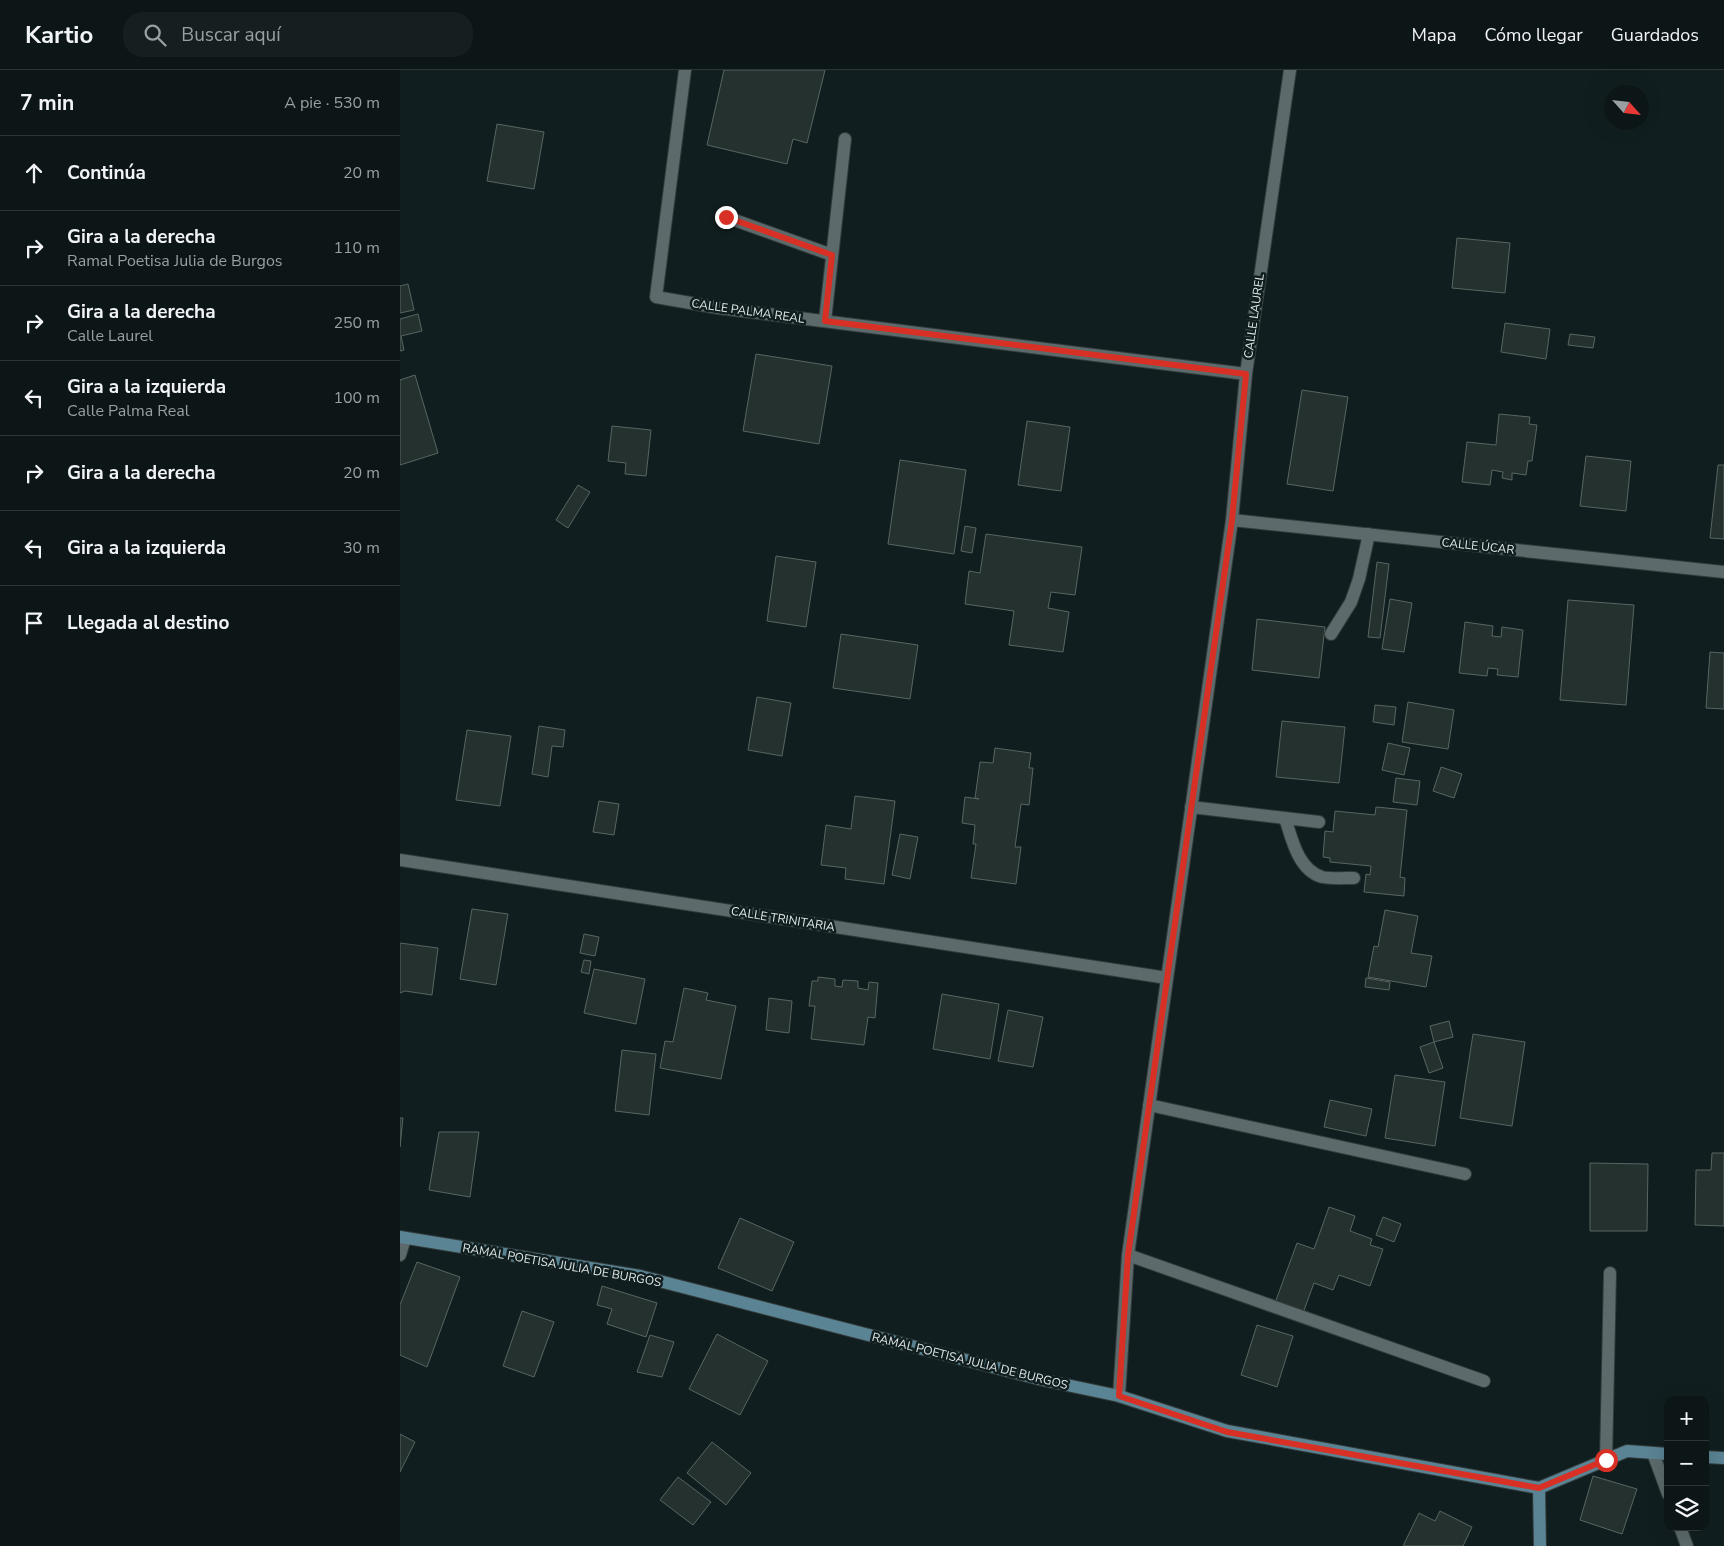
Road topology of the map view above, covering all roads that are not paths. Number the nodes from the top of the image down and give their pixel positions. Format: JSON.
{"nodes":[{"id":1,"x":685,"y":70,"type":"edge"},
{"id":2,"x":1290,"y":70,"type":"edge"},
{"id":3,"x":844,"y":139,"type":"dead end"},
{"id":4,"x":726,"y":217,"type":"dead end"},
{"id":5,"x":832,"y":255,"type":"junction"},
{"id":6,"x":825,"y":321,"type":"junction"},
{"id":7,"x":1246,"y":374,"type":"junction"},
{"id":8,"x":1232,"y":520,"type":"junction"},
{"id":9,"x":1369,"y":534,"type":"junction"},
{"id":10,"x":1724,"y":572,"type":"edge"},
{"id":11,"x":1331,"y":634,"type":"dead end"},
{"id":12,"x":1191,"y":807,"type":"junction"},
{"id":13,"x":1285,"y":818,"type":"junction"},
{"id":14,"x":1319,"y":822,"type":"dead end"},
{"id":15,"x":400,"y":860,"type":"edge"},
{"id":16,"x":1354,"y":878,"type":"dead end"},
{"id":17,"x":1167,"y":978,"type":"junction"},
{"id":18,"x":1149,"y":1105,"type":"junction"},
{"id":19,"x":1465,"y":1174,"type":"dead end"},
{"id":20,"x":402,"y":1238,"type":"edge"},
{"id":21,"x":400,"y":1255,"type":"edge"},
{"id":22,"x":1128,"y":1255,"type":"junction"},
{"id":23,"x":1610,"y":1273,"type":"dead end"},
{"id":24,"x":1484,"y":1381,"type":"dead end"},
{"id":25,"x":1119,"y":1396,"type":"junction"},
{"id":26,"x":1653,"y":1453,"type":"junction"},
{"id":27,"x":1664,"y":1454,"type":"edge"},
{"id":28,"x":1709,"y":1457,"type":"edge"},
{"id":29,"x":1724,"y":1458,"type":"edge"},
{"id":30,"x":1606,"y":1460,"type":"junction"},
{"id":31,"x":1665,"y":1486,"type":"edge"},
{"id":32,"x":1539,"y":1488,"type":"junction"},
{"id":33,"x":1681,"y":1531,"type":"edge"},
{"id":34,"x":1540,"y":1546,"type":"edge"},
{"id":35,"x":1687,"y":1546,"type":"edge"}],
"edges":[{"from":1,"to":6,"type":"street","name":"CALLE PALMA REAL"},
{"from":2,"to":7,"type":"street","name":"CALLE LAUREL"},
{"from":3,"to":5,"type":"street"},
{"from":4,"to":5,"type":"street"},
{"from":5,"to":6,"type":"street"},
{"from":6,"to":7,"type":"street","name":"CALLE PALMA REAL"},
{"from":7,"to":8,"type":"street","name":"CALLE LAUREL"},
{"from":8,"to":9,"type":"street","name":"CALLE ÚCAR"},
{"from":8,"to":12,"type":"street","name":"CALLE LAUREL"},
{"from":9,"to":10,"type":"street","name":"CALLE ÚCAR"},
{"from":9,"to":11,"type":"street"},
{"from":12,"to":13,"type":"street"},
{"from":12,"to":17,"type":"street","name":"CALLE LAUREL"},
{"from":13,"to":14,"type":"street"},
{"from":13,"to":16,"type":"street"},
{"from":15,"to":17,"type":"street","name":"CALLE TRINITARIA"},
{"from":17,"to":18,"type":"street","name":"CALLE LAUREL"},
{"from":18,"to":19,"type":"street"},
{"from":18,"to":22,"type":"street","name":"CALLE LAUREL"},
{"from":20,"to":21,"type":"street"},
{"from":20,"to":25,"type":"street","name":"RAMAL POETISA JULIA DE BURGOS"},
{"from":22,"to":24,"type":"street"},
{"from":22,"to":25,"type":"street","name":"CALLE LAUREL"},
{"from":23,"to":30,"type":"street"},
{"from":25,"to":32,"type":"street","name":"RAMAL POETISA JULIA DE BURGOS"},
{"from":26,"to":27,"type":"street"},
{"from":26,"to":30,"type":"street"},
{"from":26,"to":31,"type":"street"},
{"from":28,"to":29,"type":"street"},
{"from":30,"to":32,"type":"street"},
{"from":32,"to":34,"type":"street"},
{"from":33,"to":35,"type":"street"}]}
